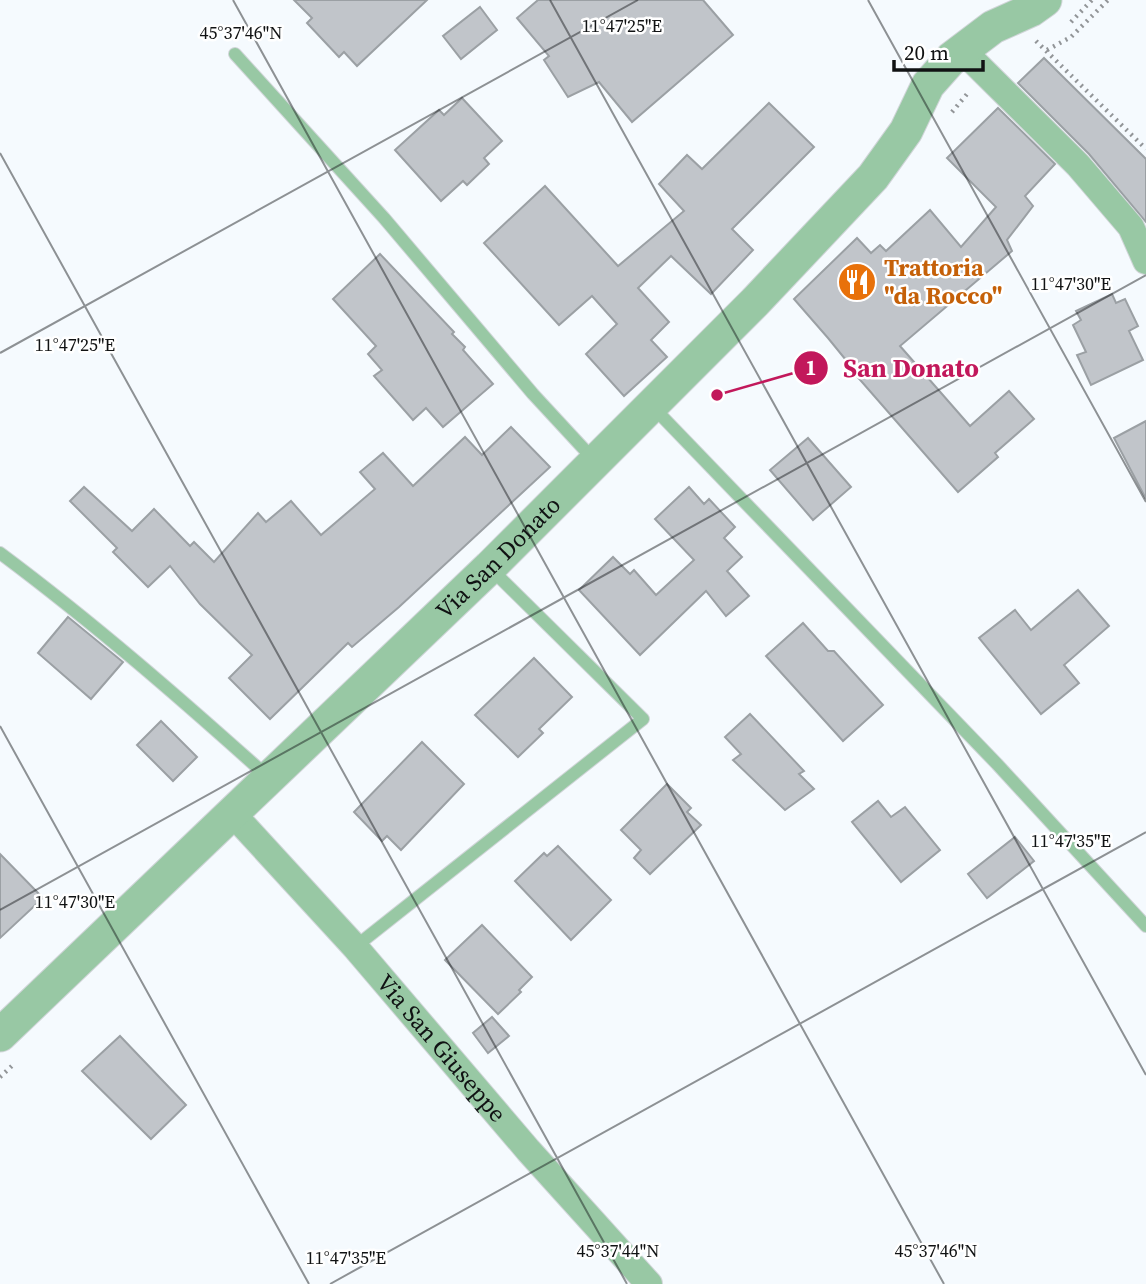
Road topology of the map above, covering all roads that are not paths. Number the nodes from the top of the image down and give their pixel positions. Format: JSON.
{"nodes":[{"id":1,"x":1045,"y":0,"type":"edge"},
{"id":2,"x":961,"y":49,"type":"junction"},
{"id":3,"x":235,"y":54,"type":"dead end"},
{"id":4,"x":1146,"y":261,"type":"edge"},
{"id":5,"x":651,"y":406,"type":"junction"},
{"id":6,"x":595,"y":462,"type":"junction"},
{"id":7,"x":0,"y":553,"type":"edge"},
{"id":8,"x":490,"y":567,"type":"junction"},
{"id":9,"x":269,"y":777,"type":"junction"},
{"id":10,"x":232,"y":813,"type":"junction"},
{"id":11,"x":1146,"y":926,"type":"edge"},
{"id":12,"x":355,"y":947,"type":"junction"},
{"id":13,"x":0,"y":1035,"type":"edge"},
{"id":14,"x":649,"y":1284,"type":"edge"}],
"edges":[{"from":1,"to":2,"type":"street","name":"Via San Donato"},
{"from":2,"to":4,"type":"street"},
{"from":2,"to":5,"type":"street","name":"Via San Donato"},
{"from":3,"to":6,"type":"lane"},
{"from":5,"to":6,"type":"street","name":"Via San Donato"},
{"from":5,"to":11,"type":"lane"},
{"from":6,"to":8,"type":"street","name":"Via San Donato"},
{"from":7,"to":9,"type":"lane"},
{"from":8,"to":9,"type":"street","name":"Via San Donato"},
{"from":8,"to":12,"type":"lane"},
{"from":9,"to":10,"type":"street","name":"Via San Donato"},
{"from":10,"to":12,"type":"street","name":"Via San Giuseppe"},
{"from":10,"to":13,"type":"street","name":"Via San Donato"},
{"from":12,"to":14,"type":"street","name":"Via San Giuseppe"}]}
